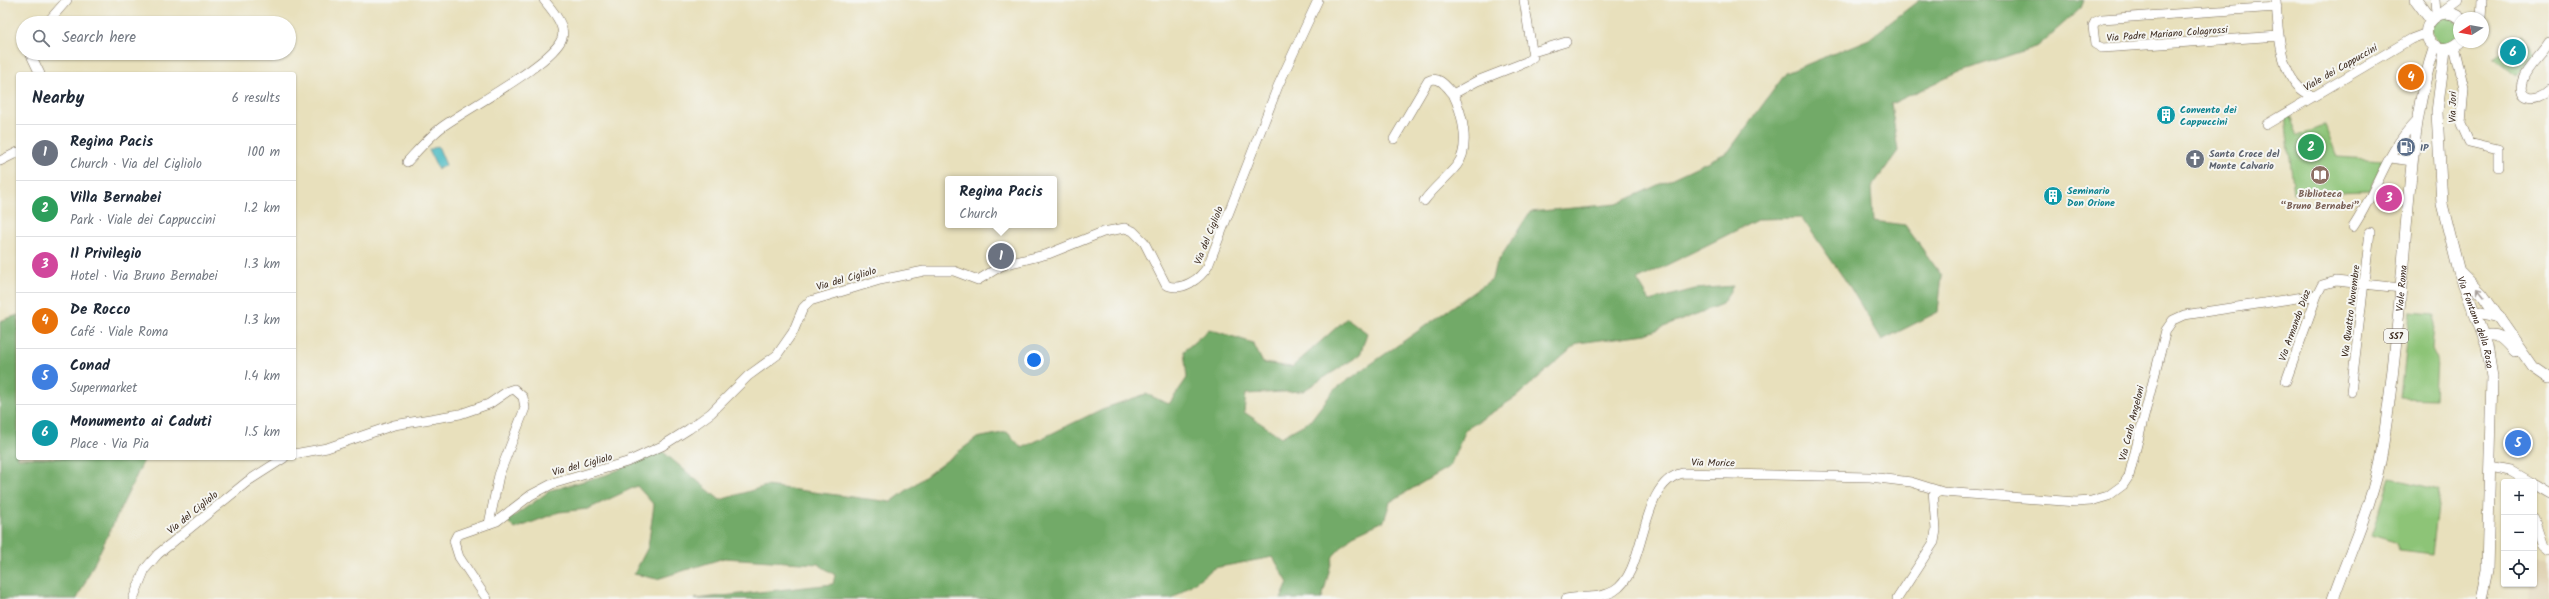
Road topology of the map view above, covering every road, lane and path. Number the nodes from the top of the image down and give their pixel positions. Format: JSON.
{"nodes":[{"id":1,"x":68,"y":0,"type":"edge"},
{"id":2,"x":544,"y":0,"type":"edge"},
{"id":3,"x":1318,"y":0,"type":"edge"},
{"id":4,"x":1524,"y":0,"type":"edge"},
{"id":5,"x":2416,"y":0,"type":"edge"},
{"id":6,"x":2435,"y":0,"type":"edge"},
{"id":7,"x":2459,"y":0,"type":"edge"},
{"id":8,"x":2482,"y":0,"type":"edge"},
{"id":9,"x":2277,"y":3,"type":"edge"},
{"id":10,"x":2481,"y":12,"type":"edge"},
{"id":11,"x":2453,"y":13,"type":"edge"},
{"id":12,"x":2436,"y":14,"type":"junction"},
{"id":13,"x":53,"y":16,"type":"edge"},
{"id":14,"x":2427,"y":33,"type":"junction"},
{"id":15,"x":2279,"y":36,"type":"junction"},
{"id":16,"x":1566,"y":42,"type":"dead end"},
{"id":17,"x":2549,"y":43,"type":"edge"},
{"id":18,"x":2447,"y":46,"type":"edge"},
{"id":19,"x":1533,"y":52,"type":"junction"},
{"id":20,"x":33,"y":60,"type":"edge"},
{"id":21,"x":39,"y":72,"type":"edge"},
{"id":22,"x":2549,"y":90,"type":"edge"},
{"id":23,"x":1453,"y":94,"type":"junction"},
{"id":24,"x":2313,"y":96,"type":"junction"},
{"id":25,"x":2417,"y":120,"type":"junction"},
{"id":26,"x":2267,"y":124,"type":"dead end"},
{"id":27,"x":1394,"y":138,"type":"dead end"},
{"id":28,"x":16,"y":153,"type":"edge"},
{"id":29,"x":2391,"y":158,"type":"junction"},
{"id":30,"x":0,"y":161,"type":"edge"},
{"id":31,"x":2412,"y":161,"type":"junction"},
{"id":32,"x":407,"y":162,"type":"dead end"},
{"id":33,"x":2498,"y":167,"type":"dead end"},
{"id":34,"x":1424,"y":201,"type":"dead end"},
{"id":35,"x":2353,"y":227,"type":"dead end"},
{"id":36,"x":2370,"y":232,"type":"dead end"},
{"id":37,"x":2459,"y":272,"type":"junction"},
{"id":38,"x":2364,"y":283,"type":"junction"},
{"id":39,"x":2401,"y":288,"type":"junction"},
{"id":40,"x":2317,"y":295,"type":"junction"},
{"id":41,"x":2473,"y":311,"type":"junction"},
{"id":42,"x":2499,"y":317,"type":"junction"},
{"id":43,"x":2484,"y":336,"type":"junction"},
{"id":44,"x":2527,"y":360,"type":"junction"},
{"id":45,"x":2549,"y":378,"type":"edge"},
{"id":46,"x":2286,"y":381,"type":"dead end"},
{"id":47,"x":2352,"y":392,"type":"dead end"},
{"id":48,"x":296,"y":454,"type":"edge"},
{"id":49,"x":281,"y":460,"type":"edge"},
{"id":50,"x":2490,"y":467,"type":"junction"},
{"id":51,"x":2518,"y":478,"type":"edge"},
{"id":52,"x":2537,"y":487,"type":"edge"},
{"id":53,"x":1933,"y":490,"type":"junction"},
{"id":54,"x":2549,"y":494,"type":"edge"},
{"id":55,"x":489,"y":524,"type":"junction"},
{"id":56,"x":2537,"y":527,"type":"edge"},
{"id":57,"x":2549,"y":551,"type":"edge"},
{"id":58,"x":133,"y":599,"type":"edge"},
{"id":59,"x":487,"y":599,"type":"edge"},
{"id":60,"x":1566,"y":599,"type":"edge"},
{"id":61,"x":1897,"y":599,"type":"edge"},
{"id":62,"x":2333,"y":599,"type":"edge"},
{"id":63,"x":2481,"y":599,"type":"edge"}],
"edges":[{"from":1,"to":13,"type":"street"},
{"from":2,"to":32,"type":"street"},
{"from":3,"to":55,"type":"street","name":"Via del Cigliolo"},
{"from":4,"to":19,"type":"street"},
{"from":5,"to":12,"type":"main road"},
{"from":6,"to":12,"type":"street"},
{"from":7,"to":12,"type":"street"},
{"from":8,"to":10,"type":"street"},
{"from":9,"to":15,"type":"street"},
{"from":9,"to":15,"type":"street","name":"Via Padre Mariano Colagrossi"},
{"from":11,"to":12,"type":"main road"},
{"from":12,"to":14,"type":"main road"},
{"from":14,"to":18,"type":"main road"},
{"from":14,"to":24,"type":"street","name":"Viale dei Cappuccini"},
{"from":15,"to":24,"type":"street"},
{"from":16,"to":19,"type":"street"},
{"from":17,"to":22,"type":"street"},
{"from":18,"to":25,"type":"main road","name":"Viale Roma","number":"SS7"},
{"from":18,"to":33,"type":"street","name":"Via Jori"},
{"from":18,"to":37,"type":"main road","name":"Via Fontana della Rosa"},
{"from":19,"to":23,"type":"street"},
{"from":20,"to":21,"type":"street"},
{"from":23,"to":27,"type":"street"},
{"from":23,"to":34,"type":"street"},
{"from":24,"to":26,"type":"street","name":"Viale dei Cappuccini"},
{"from":25,"to":29,"type":"street"},
{"from":25,"to":31,"type":"main road","name":"Viale Roma","number":"SS7"},
{"from":28,"to":30,"type":"street"},
{"from":29,"to":31,"type":"street"},
{"from":29,"to":35,"type":"street"},
{"from":31,"to":39,"type":"main road","name":"Viale Roma","number":"SS7"},
{"from":36,"to":38,"type":"street","name":"Via Quattro Novembre"},
{"from":37,"to":41,"type":"main road","name":"Via Fontana della Rosa"},
{"from":42,"to":37,"type":"main road","one_way":true},
{"from":38,"to":39,"type":"street","name":"Via Armando Diaz"},
{"from":38,"to":40,"type":"street","name":"Via Armando Diaz"},
{"from":38,"to":47,"type":"street","name":"Via Quattro Novembre"},
{"from":39,"to":62,"type":"main road","name":"Viale Roma","number":"SS7"},
{"from":40,"to":46,"type":"street","name":"Via Armando Diaz"},
{"from":40,"to":53,"type":"street","name":"Via Carlo Angeloni"},
{"from":41,"to":42,"type":"main road"},
{"from":41,"to":43,"type":"main road","name":"Via Fontana della Rosa"},
{"from":42,"to":44,"type":"main road"},
{"from":43,"to":44,"type":"main road"},
{"from":43,"to":50,"type":"main road","name":"Via Fontana della Rosa"},
{"from":44,"to":45,"type":"main road"},
{"from":48,"to":55,"type":"street"},
{"from":49,"to":58,"type":"street","name":"Via del Cigliolo"},
{"from":50,"to":51,"type":"street"},
{"from":50,"to":63,"type":"main road","name":"Via Fontana della Rosa"},
{"from":52,"to":54,"type":"street"},
{"from":53,"to":60,"type":"street","name":"Via Morice"},
{"from":53,"to":61,"type":"street"},
{"from":55,"to":59,"type":"street"},
{"from":56,"to":57,"type":"street"}]}
